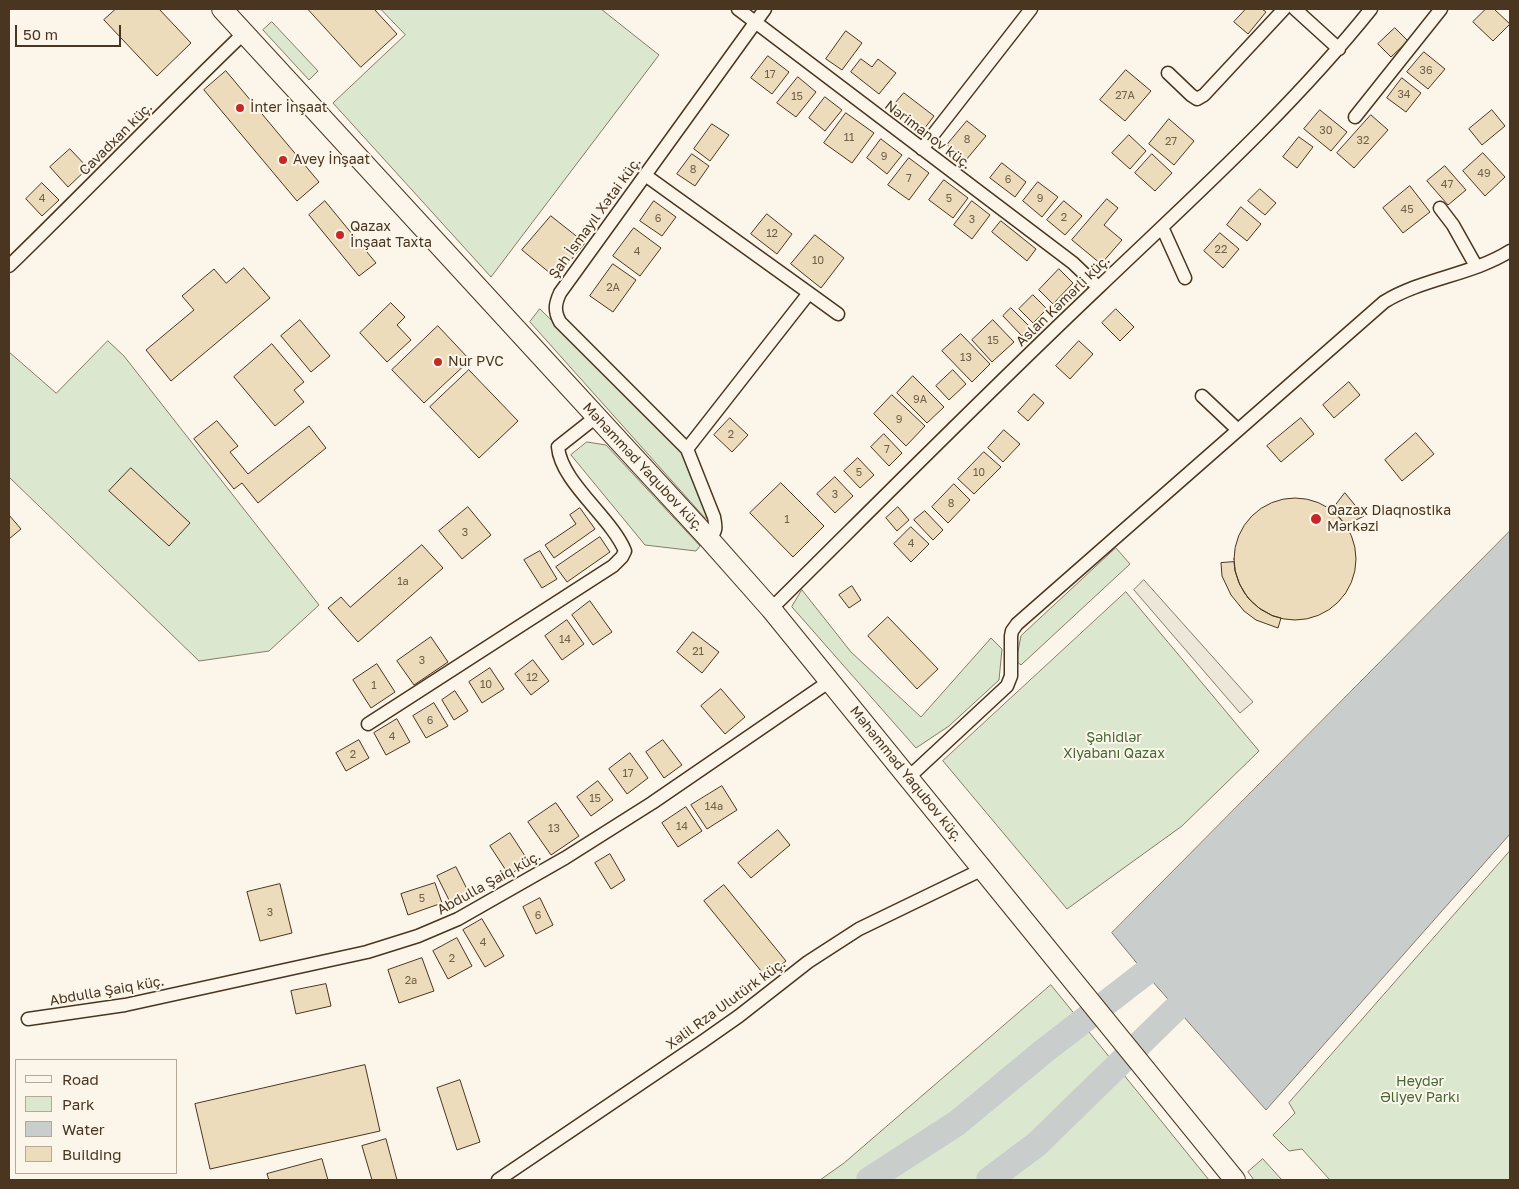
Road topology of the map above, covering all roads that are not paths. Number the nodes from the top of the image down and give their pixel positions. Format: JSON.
{"nodes":[{"id":1,"x":222,"y":9,"type":"edge"},
{"id":2,"x":738,"y":9,"type":"edge"},
{"id":3,"x":765,"y":9,"type":"edge"},
{"id":4,"x":1031,"y":9,"type":"edge"},
{"id":5,"x":1284,"y":9,"type":"edge"},
{"id":6,"x":1295,"y":9,"type":"edge"},
{"id":7,"x":1371,"y":9,"type":"edge"},
{"id":8,"x":1441,"y":9,"type":"edge"},
{"id":9,"x":755,"y":22,"type":"junction"},
{"id":10,"x":244,"y":33,"type":"junction"},
{"id":11,"x":1339,"y":49,"type":"junction"},
{"id":12,"x":1168,"y":73,"type":"dead end"},
{"id":13,"x":1354,"y":117,"type":"dead end"},
{"id":14,"x":922,"y":149,"type":"junction"},
{"id":15,"x":645,"y":174,"type":"junction"},
{"id":16,"x":1440,"y":208,"type":"dead end"},
{"id":17,"x":1162,"y":227,"type":"junction"},
{"id":18,"x":1510,"y":251,"type":"edge"},
{"id":19,"x":9,"y":266,"type":"edge"},
{"id":20,"x":1476,"y":266,"type":"junction"},
{"id":21,"x":1185,"y":278,"type":"dead end"},
{"id":22,"x":1098,"y":287,"type":"junction"},
{"id":23,"x":809,"y":293,"type":"junction"},
{"id":24,"x":838,"y":314,"type":"dead end"},
{"id":25,"x":1202,"y":396,"type":"dead end"},
{"id":26,"x":596,"y":417,"type":"junction"},
{"id":27,"x":1238,"y":430,"type":"junction"},
{"id":28,"x":686,"y":449,"type":"junction"},
{"id":29,"x":709,"y":539,"type":"junction"},
{"id":30,"x":771,"y":609,"type":"junction"},
{"id":31,"x":830,"y":681,"type":"junction"},
{"id":32,"x":368,"y":724,"type":"dead end"},
{"id":33,"x":908,"y":777,"type":"junction"},
{"id":34,"x":983,"y":869,"type":"junction"},
{"id":35,"x":28,"y":1020,"type":"dead end"},
{"id":36,"x":498,"y":1180,"type":"edge"},
{"id":37,"x":1235,"y":1180,"type":"edge"}],
"edges":[{"from":1,"to":10,"type":"main road","name":"Məhəmməd Yaqubov küç."},
{"from":2,"to":9,"type":"street","name":"Nərimanov küç."},
{"from":3,"to":9,"type":"street","name":"Şah İsmayıl Xətai küç."},
{"from":4,"to":14,"type":"street"},
{"from":5,"to":12,"type":"street"},
{"from":6,"to":11,"type":"street"},
{"from":7,"to":11,"type":"street","name":"Aslan Kəmərli küç."},
{"from":8,"to":13,"type":"street"},
{"from":9,"to":14,"type":"street","name":"Nərimanov küç."},
{"from":9,"to":15,"type":"street","name":"Şah İsmayıl Xətai küç."},
{"from":10,"to":19,"type":"street","name":"Cavadxan küç."},
{"from":10,"to":26,"type":"main road","name":"Məhəmməd Yaqubov küç."},
{"from":11,"to":17,"type":"street","name":"Aslan Kəmərli küç."},
{"from":14,"to":22,"type":"street","name":"Nərimanov küç."},
{"from":15,"to":23,"type":"street"},
{"from":15,"to":28,"type":"street","name":"Şah İsmayıl Xətai küç."},
{"from":16,"to":20,"type":"street"},
{"from":17,"to":21,"type":"street"},
{"from":17,"to":22,"type":"street","name":"Aslan Kəmərli küç."},
{"from":18,"to":20,"type":"street"},
{"from":20,"to":27,"type":"street"},
{"from":22,"to":30,"type":"street","name":"Aslan Kəmərli küç."},
{"from":23,"to":24,"type":"street"},
{"from":23,"to":28,"type":"street"},
{"from":25,"to":27,"type":"street"},
{"from":26,"to":29,"type":"main road","name":"Məhəmməd Yaqubov küç."},
{"from":26,"to":32,"type":"street"},
{"from":27,"to":33,"type":"street"},
{"from":28,"to":29,"type":"street","name":"Şah İsmayıl Xətai küç."},
{"from":29,"to":30,"type":"main road","name":"Məhəmməd Yaqubov küç."},
{"from":30,"to":31,"type":"main road","name":"Məhəmməd Yaqubov küç."},
{"from":31,"to":33,"type":"main road","name":"Məhəmməd Yaqubov küç."},
{"from":31,"to":35,"type":"street","name":"Abdulla Şaiq küç."},
{"from":33,"to":34,"type":"main road","name":"Məhəmməd Yaqubov küç."},
{"from":34,"to":36,"type":"street","name":"Xəlil Rza Ulutürk küç."},
{"from":34,"to":37,"type":"main road","name":"Məhəmməd Yaqubov küç."}]}
